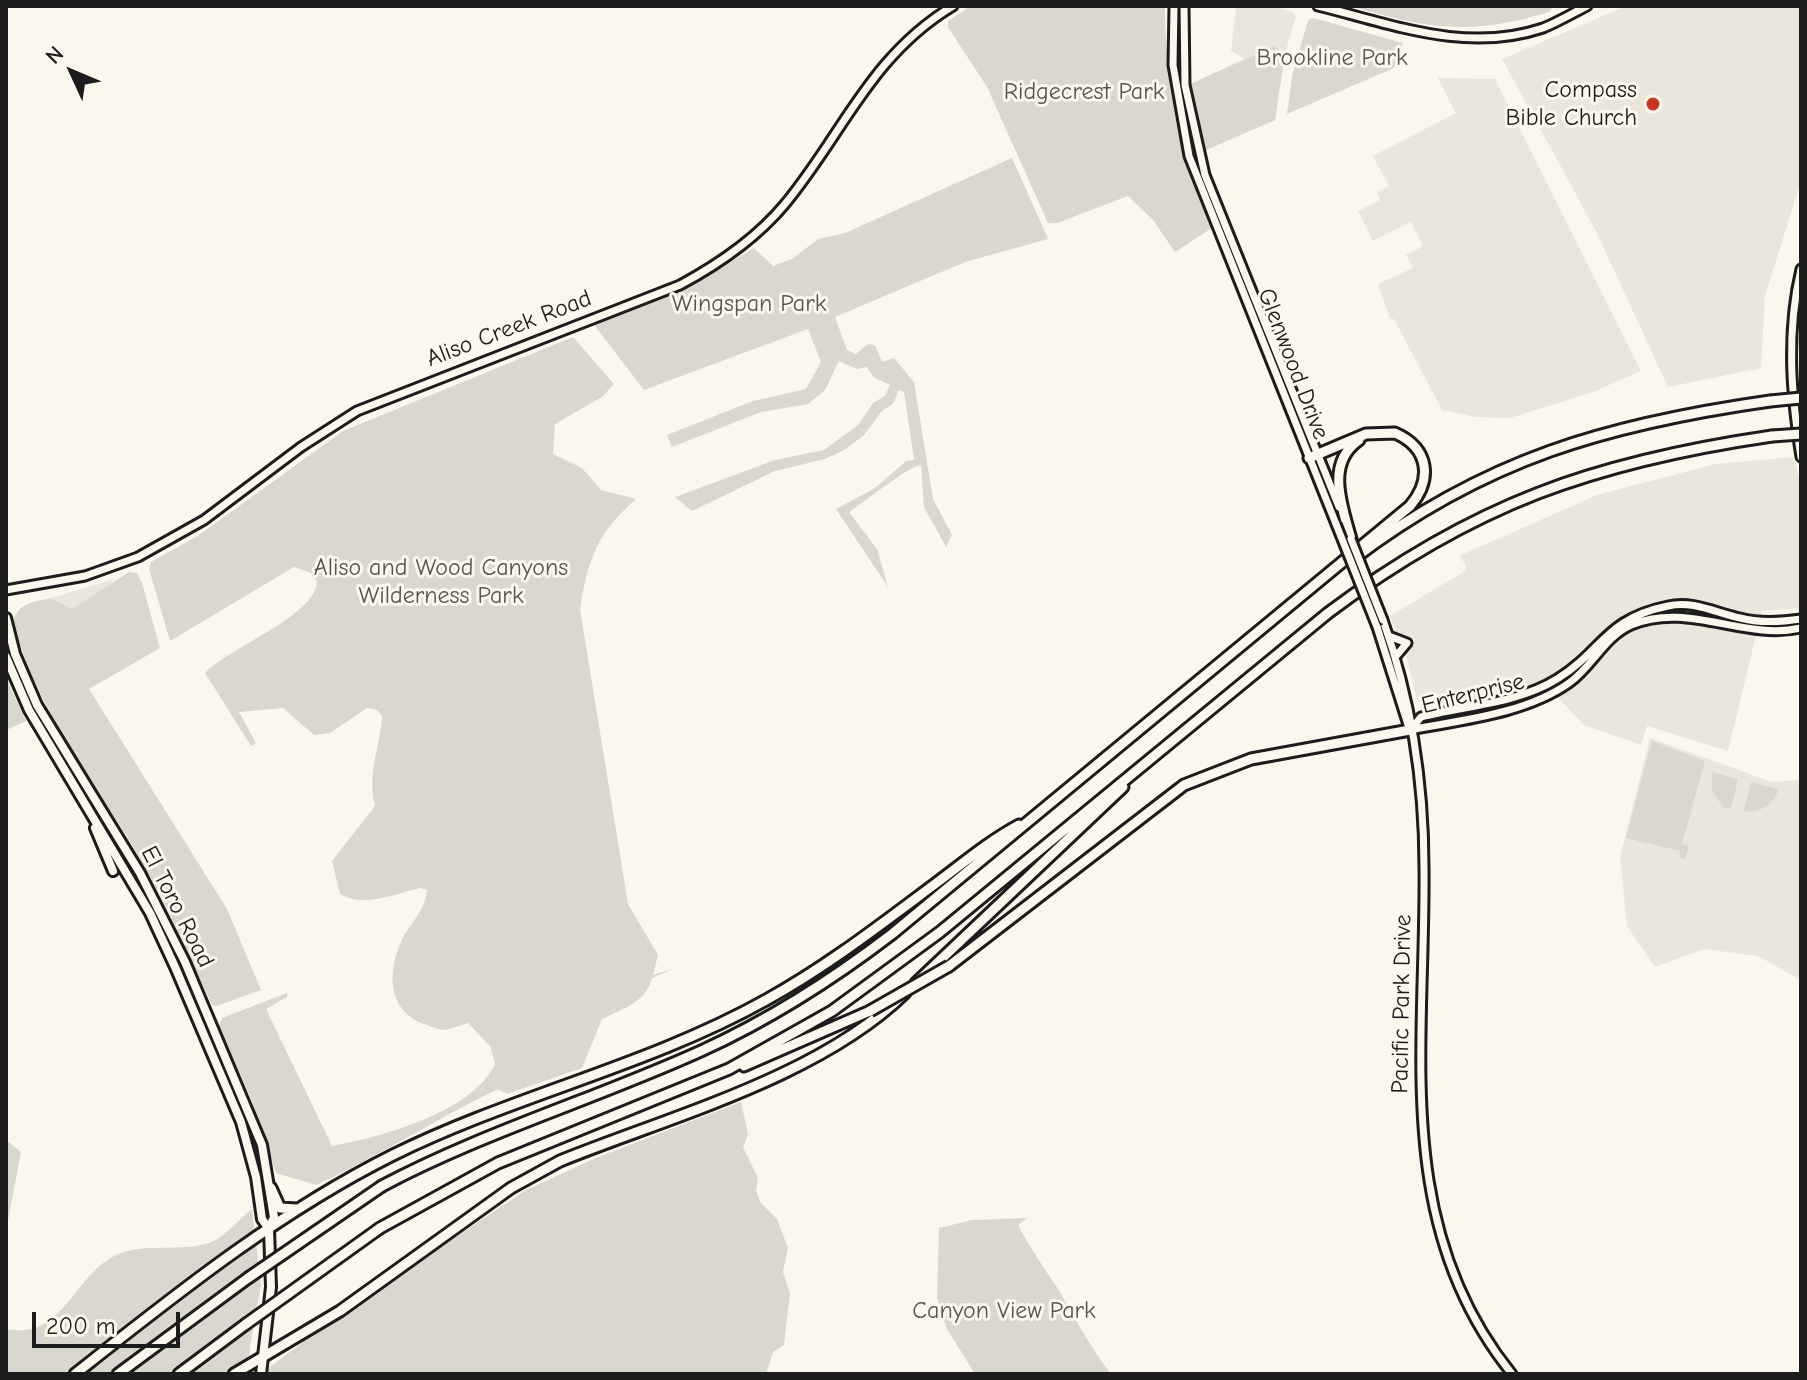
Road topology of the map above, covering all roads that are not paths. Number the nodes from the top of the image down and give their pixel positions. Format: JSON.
{"nodes":[{"id":1,"x":953,"y":6,"type":"edge"},
{"id":2,"x":1174,"y":6,"type":"edge"},
{"id":3,"x":1184,"y":6,"type":"edge"},
{"id":4,"x":1318,"y":6,"type":"edge"},
{"id":5,"x":1587,"y":6,"type":"edge"},
{"id":6,"x":1801,"y":269,"type":"edge"},
{"id":7,"x":1801,"y":398,"type":"edge"},
{"id":8,"x":1377,"y":432,"type":"junction"},
{"id":9,"x":1801,"y":434,"type":"edge"},
{"id":10,"x":1313,"y":456,"type":"junction"},
{"id":11,"x":1801,"y":457,"type":"edge"},
{"id":12,"x":1341,"y":519,"type":"junction"},
{"id":13,"x":1351,"y":539,"type":"joint"},
{"id":14,"x":6,"y":590,"type":"edge"},
{"id":15,"x":6,"y":618,"type":"edge"},
{"id":16,"x":1801,"y":619,"type":"edge"},
{"id":17,"x":1380,"y":623,"type":"junction"},
{"id":18,"x":1801,"y":628,"type":"edge"},
{"id":19,"x":1257,"y":633,"type":"junction"},
{"id":20,"x":1389,"y":636,"type":"junction"},
{"id":21,"x":1396,"y":656,"type":"junction"},
{"id":22,"x":6,"y":657,"type":"edge"},
{"id":23,"x":1227,"y":695,"type":"junction"},
{"id":24,"x":1408,"y":696,"type":"junction"},
{"id":25,"x":1432,"y":714,"type":"junction"},
{"id":26,"x":1410,"y":730,"type":"junction"},
{"id":27,"x":1036,"y":816,"type":"junction"},
{"id":28,"x":95,"y":823,"type":"junction"},
{"id":29,"x":113,"y":871,"type":"dead end"},
{"id":30,"x":729,"y":1069,"type":"junction"},
{"id":31,"x":271,"y":1188,"type":"junction"},
{"id":32,"x":301,"y":1209,"type":"junction"},
{"id":33,"x":269,"y":1229,"type":"junction"},
{"id":34,"x":262,"y":1359,"type":"junction"},
{"id":35,"x":75,"y":1374,"type":"edge"},
{"id":36,"x":118,"y":1374,"type":"edge"},
{"id":37,"x":179,"y":1374,"type":"edge"},
{"id":38,"x":234,"y":1374,"type":"edge"},
{"id":39,"x":261,"y":1374,"type":"edge"},
{"id":40,"x":1512,"y":1374,"type":"edge"}],
"edges":[{"from":1,"to":14,"type":"main road","name":"Aliso Creek Road"},
{"from":2,"to":10,"type":"main road","name":"Glenwood Drive"},
{"from":3,"to":10,"type":"main road","name":"Glenwood Drive"},
{"from":4,"to":5,"type":"main road"},
{"from":6,"to":11,"type":"main road"},
{"from":7,"to":19,"type":"highway","bridge":true},
{"from":8,"to":10,"type":"highway"},
{"from":8,"to":12,"type":"highway"},
{"from":8,"to":19,"type":"highway"},
{"from":9,"to":23,"type":"highway","bridge":true},
{"from":10,"to":12,"type":"main road","name":"Glenwood Drive"},
{"from":12,"to":13,"type":"highway"},
{"from":12,"to":17,"type":"main road","name":"Glenwood Drive","bridge":true},
{"from":13,"to":17,"type":"main road","name":"Glenwood Drive","bridge":true},
{"from":15,"to":31,"type":"main road","name":"El Toro Road"},
{"from":16,"to":25,"type":"main road","name":"Enterprise"},
{"from":17,"to":20,"type":"main road","name":"Pacific Park Drive"},
{"from":17,"to":26,"type":"main road","name":"Glenwood Drive"},
{"from":18,"to":26,"type":"main road","name":"Enterprise"},
{"from":19,"to":27,"type":"highway"},
{"from":20,"to":21,"type":"main road","name":"Pacific Park Drive"},
{"from":20,"to":21,"type":"main road"},
{"from":21,"to":24,"type":"main road","name":"Pacific Park Drive"},
{"from":22,"to":28,"type":"main road","name":"El Toro Road"},
{"from":23,"to":30,"type":"highway"},
{"from":23,"to":34,"type":"highway"},
{"from":24,"to":25,"type":"main road"},
{"from":24,"to":26,"type":"main road","name":"Pacific Park Drive"},
{"from":25,"to":26,"type":"main road","name":"Enterprise"},
{"from":26,"to":30,"type":"highway","bridge":true},
{"from":26,"to":40,"type":"main road","name":"Pacific Park Drive"},
{"from":27,"to":32,"type":"highway"},
{"from":27,"to":36,"type":"highway","bridge":true},
{"from":28,"to":29,"type":"main road"},
{"from":28,"to":33,"type":"main road","name":"El Toro Road"},
{"from":30,"to":37,"type":"highway","bridge":true},
{"from":31,"to":32,"type":"highway"},
{"from":31,"to":33,"type":"main road","name":"El Toro Road"},
{"from":32,"to":33,"type":"highway"},
{"from":33,"to":34,"type":"main road","name":"El Toro Road"},
{"from":33,"to":35,"type":"highway"},
{"from":34,"to":38,"type":"highway"},
{"from":34,"to":39,"type":"main road","name":"El Toro Road"}]}
